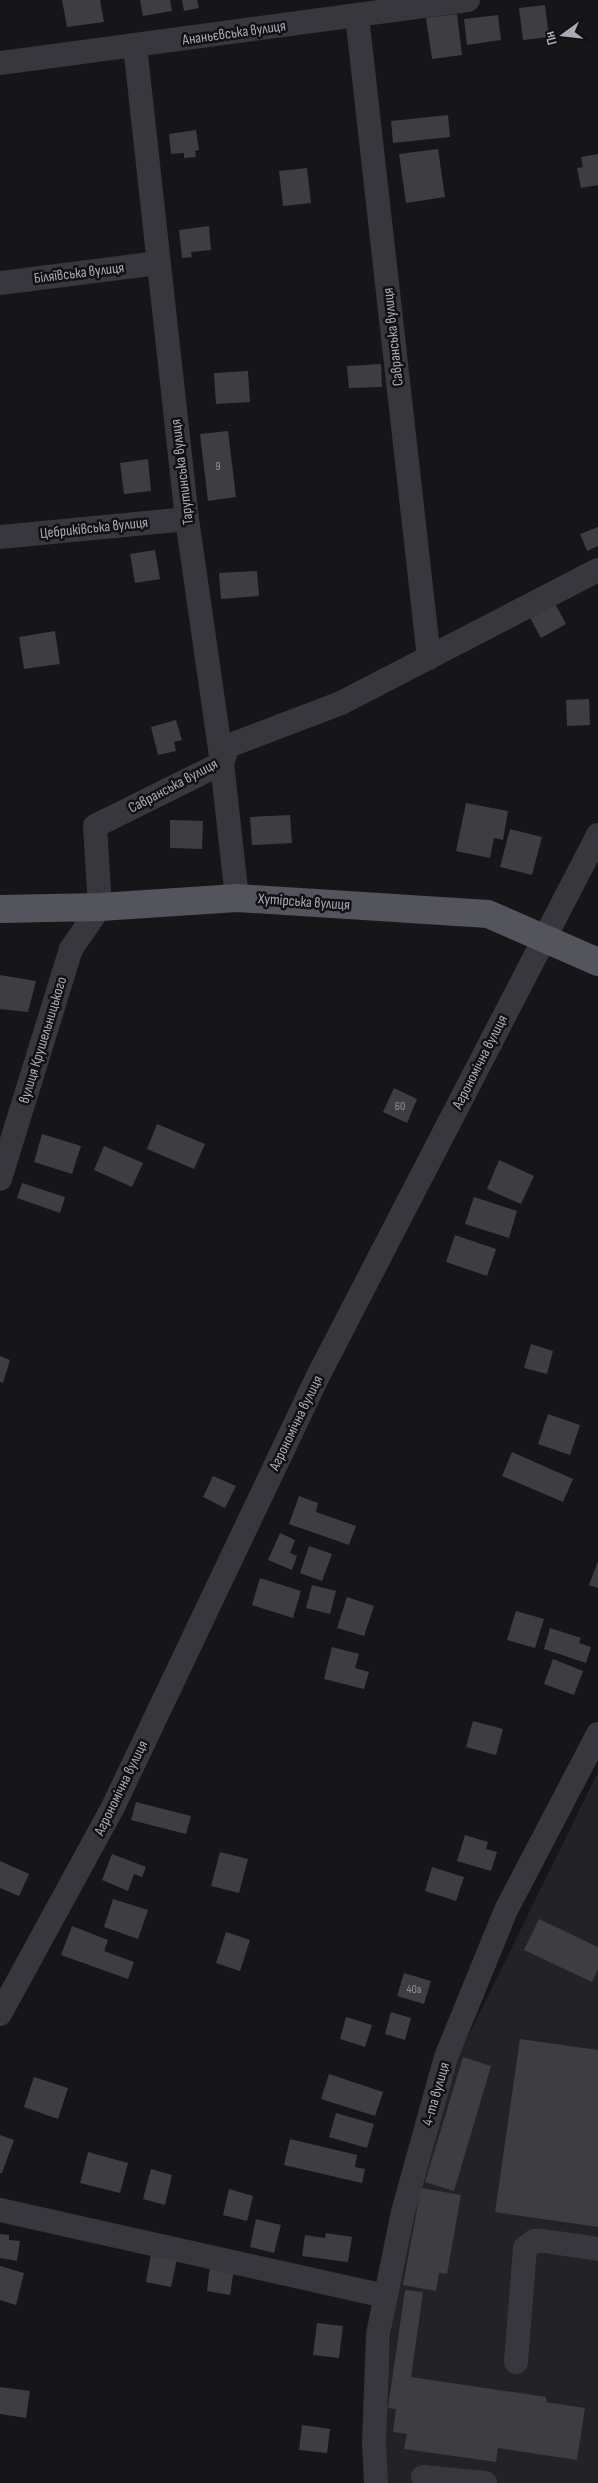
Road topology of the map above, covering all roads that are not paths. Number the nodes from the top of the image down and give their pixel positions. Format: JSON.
{"nodes":[{"id":1,"x":468,"y":0,"type":"edge"},
{"id":2,"x":357,"y":16,"type":"junction"},
{"id":3,"x":135,"y":46,"type":"junction"},
{"id":4,"x":0,"y":63,"type":"edge"},
{"id":5,"x":158,"y":263,"type":"junction"},
{"id":6,"x":0,"y":283,"type":"edge"},
{"id":7,"x":187,"y":519,"type":"junction"},
{"id":8,"x":0,"y":538,"type":"edge"},
{"id":9,"x":598,"y":570,"type":"edge"},
{"id":10,"x":429,"y":658,"type":"junction"},
{"id":11,"x":222,"y":763,"type":"junction"},
{"id":12,"x":598,"y":835,"type":"edge"},
{"id":13,"x":237,"y":898,"type":"junction"},
{"id":14,"x":100,"y":907,"type":"junction"},
{"id":15,"x":0,"y":909,"type":"edge"},
{"id":16,"x":544,"y":937,"type":"junction"},
{"id":17,"x":598,"y":962,"type":"edge"},
{"id":18,"x":0,"y":1179,"type":"edge"},
{"id":19,"x":598,"y":1734,"type":"edge"},
{"id":20,"x":0,"y":2014,"type":"edge"},
{"id":21,"x":0,"y":2210,"type":"edge"},
{"id":22,"x":598,"y":2249,"type":"edge"},
{"id":23,"x":385,"y":2296,"type":"junction"},
{"id":24,"x":516,"y":2362,"type":"dead end"},
{"id":25,"x":424,"y":2477,"type":"dead end"},
{"id":26,"x":376,"y":2483,"type":"edge"},
{"id":27,"x":485,"y":2483,"type":"edge"}],
"edges":[{"from":1,"to":2,"type":"street","name":"Ананьєвська вулиця"},
{"from":2,"to":3,"type":"street","name":"Ананьєвська вулиця"},
{"from":2,"to":10,"type":"street","name":"Савранська вулиця"},
{"from":3,"to":4,"type":"street","name":"Ананьєвська вулиця"},
{"from":3,"to":5,"type":"street","name":"Тарутинська вулиця"},
{"from":5,"to":6,"type":"street","name":"Біляївська вулиця"},
{"from":5,"to":7,"type":"street","name":"Тарутинська вулиця"},
{"from":7,"to":8,"type":"street","name":"Цебриківська вулиця"},
{"from":7,"to":11,"type":"street","name":"Тарутинська вулиця"},
{"from":9,"to":10,"type":"street","name":"Савранська вулиця"},
{"from":10,"to":11,"type":"street","name":"Савранська вулиця"},
{"from":11,"to":13,"type":"street","name":"Тарутинська вулиця"},
{"from":11,"to":14,"type":"street","name":"Савранська вулиця"},
{"from":12,"to":16,"type":"street","name":"Агрономічна вулиця"},
{"from":13,"to":14,"type":"main road","name":"Хутірська вулиця"},
{"from":13,"to":16,"type":"main road","name":"Хутірська вулиця"},
{"from":14,"to":15,"type":"main road","name":"Хутірська вулиця"},
{"from":14,"to":18,"type":"street","name":"вулиця Крушельницького"},
{"from":16,"to":17,"type":"main road","name":"Хутірська вулиця"},
{"from":16,"to":20,"type":"street","name":"Агрономічна вулиця"},
{"from":19,"to":23,"type":"street","name":"4-та вулиця"},
{"from":21,"to":23,"type":"street"},
{"from":22,"to":24,"type":"street"},
{"from":23,"to":26,"type":"street","name":"4-та вулиця"},
{"from":25,"to":27,"type":"street"}]}
